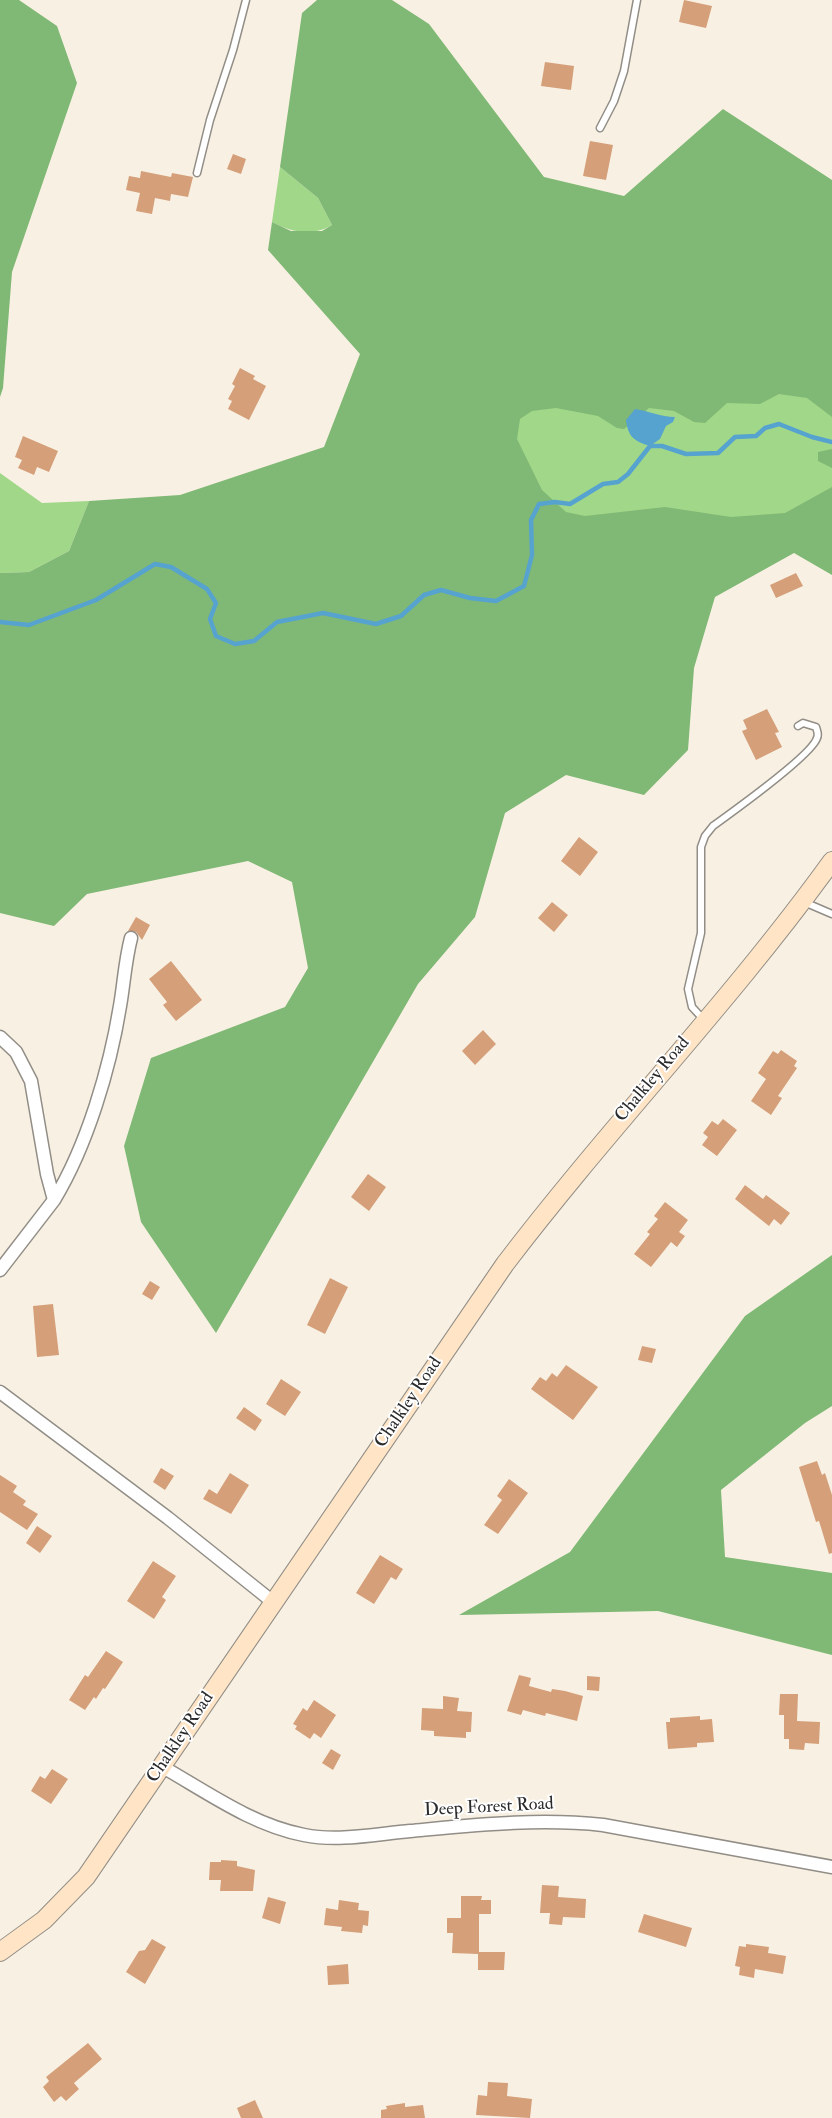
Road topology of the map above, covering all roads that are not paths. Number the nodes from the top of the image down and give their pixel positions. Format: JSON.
{"nodes":[{"id":1,"x":246,"y":0,"type":"edge"},
{"id":2,"x":637,"y":0,"type":"edge"},
{"id":3,"x":600,"y":128,"type":"dead end"},
{"id":4,"x":197,"y":173,"type":"dead end"},
{"id":5,"x":798,"y":726,"type":"dead end"},
{"id":6,"x":832,"y":861,"type":"edge"},
{"id":7,"x":802,"y":902,"type":"junction"},
{"id":8,"x":832,"y":914,"type":"edge"},
{"id":9,"x":131,"y":938,"type":"dead end"},
{"id":10,"x":704,"y":1020,"type":"junction"},
{"id":11,"x":0,"y":1037,"type":"edge"},
{"id":12,"x":54,"y":1200,"type":"junction"},
{"id":13,"x":1,"y":1265,"type":"edge"},
{"id":14,"x":0,"y":1392,"type":"edge"},
{"id":15,"x":273,"y":1602,"type":"junction"},
{"id":16,"x":161,"y":1766,"type":"junction"},
{"id":17,"x":832,"y":1867,"type":"edge"},
{"id":18,"x":0,"y":1952,"type":"edge"}],
"edges":[{"from":1,"to":4,"type":"lane"},
{"from":2,"to":3,"type":"lane"},
{"from":5,"to":10,"type":"lane"},
{"from":6,"to":7,"type":"street","name":"Chalkley Road"},
{"from":7,"to":8,"type":"lane"},
{"from":7,"to":10,"type":"street","name":"Chalkley Road"},
{"from":9,"to":12,"type":"street"},
{"from":10,"to":15,"type":"street","name":"Chalkley Road"},
{"from":11,"to":12,"type":"street"},
{"from":12,"to":13,"type":"street"},
{"from":14,"to":15,"type":"street"},
{"from":15,"to":16,"type":"street","name":"Chalkley Road"},
{"from":16,"to":17,"type":"street","name":"Deep Forest Road"},
{"from":16,"to":18,"type":"street","name":"Chalkley Road"}]}
